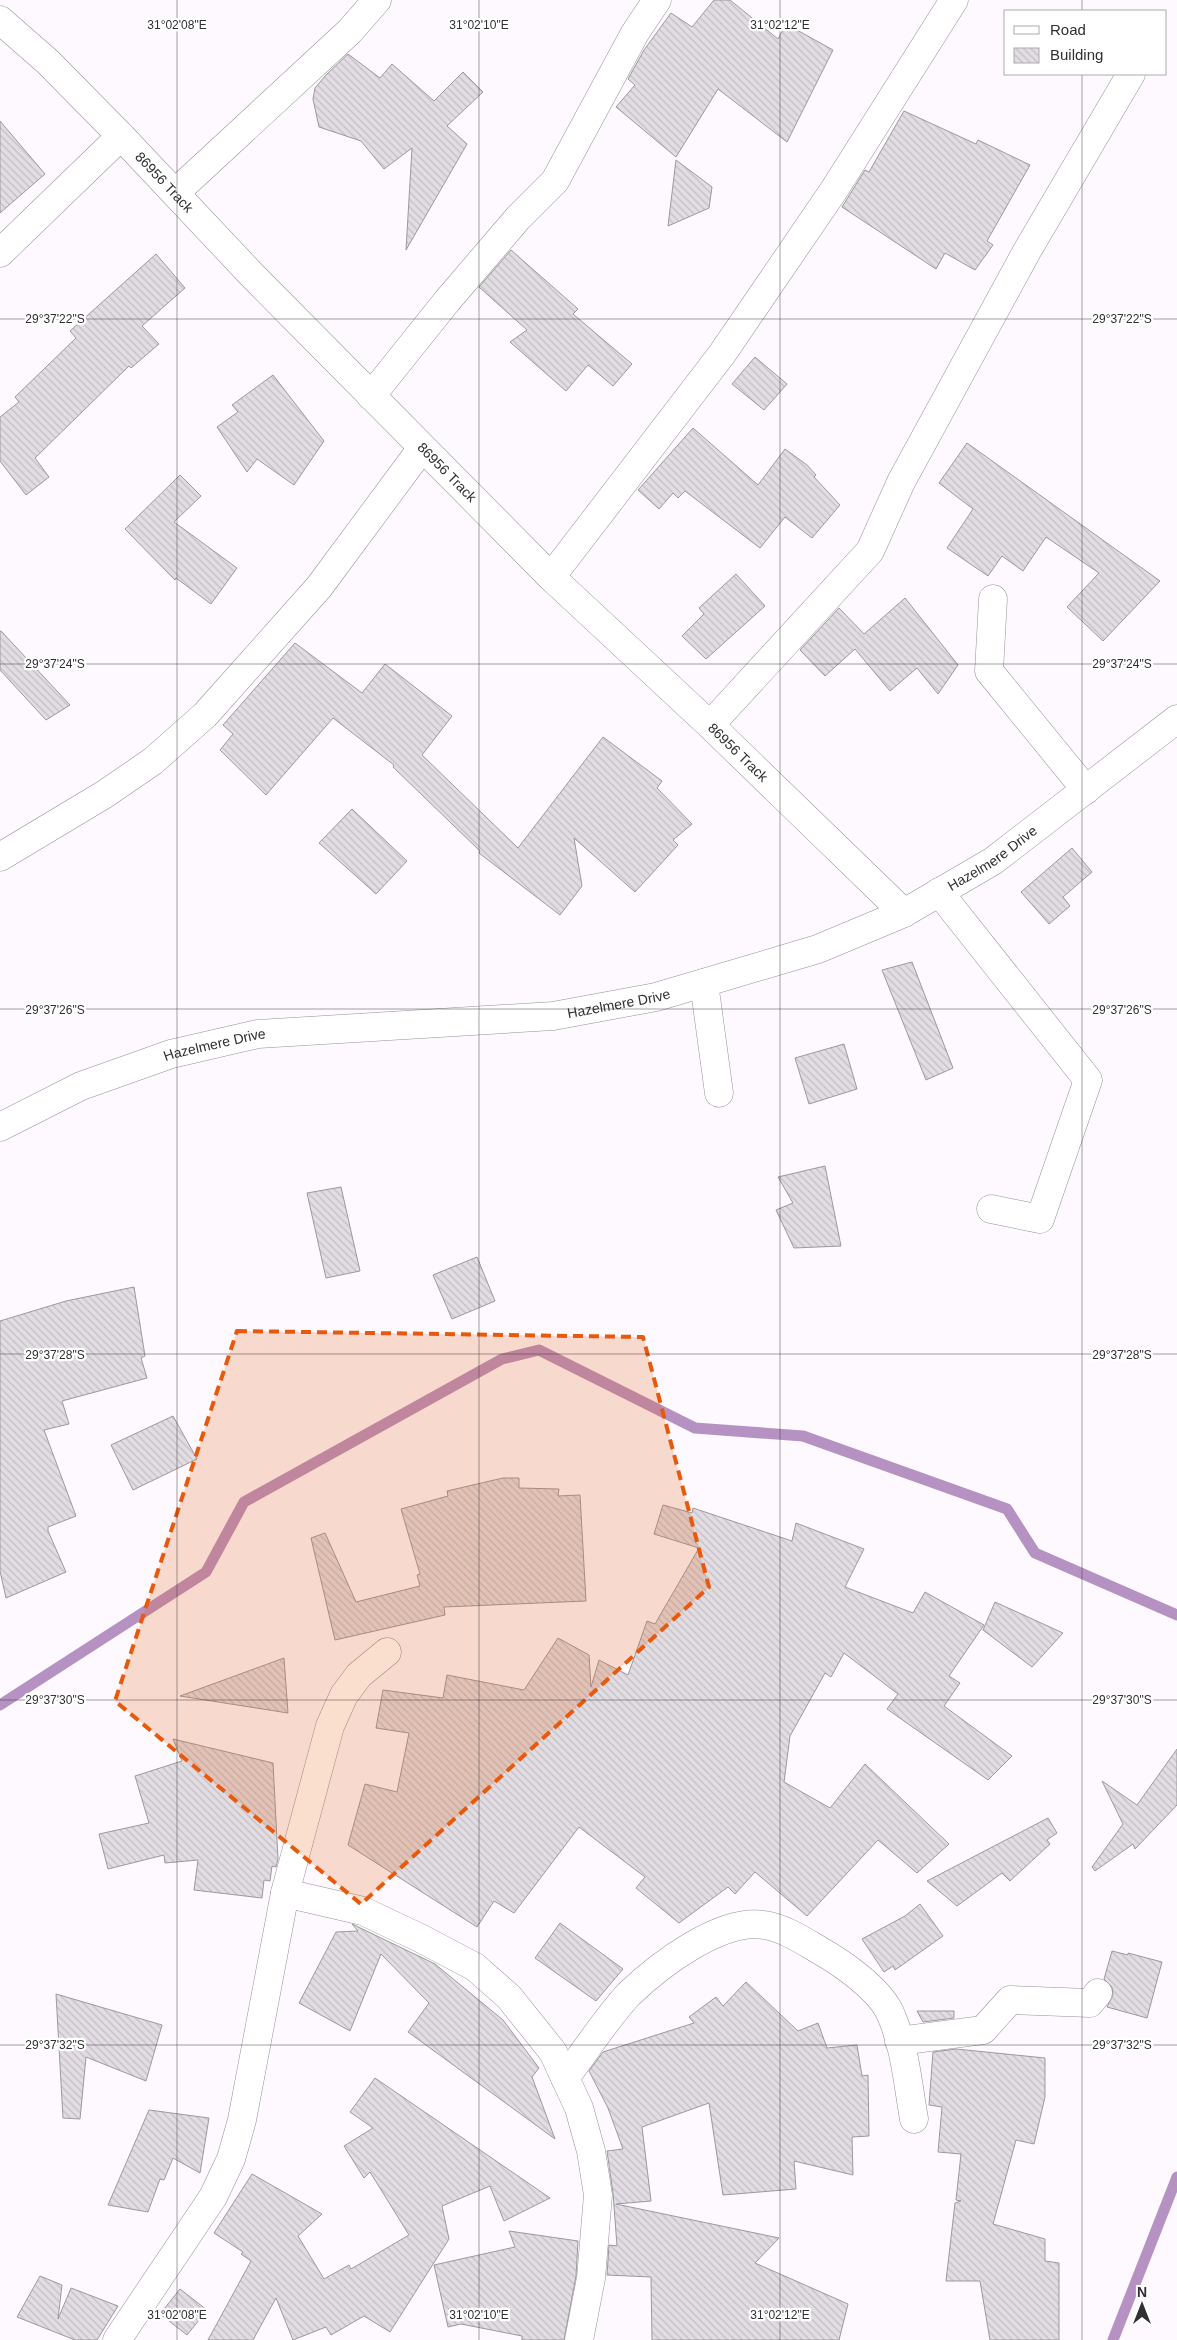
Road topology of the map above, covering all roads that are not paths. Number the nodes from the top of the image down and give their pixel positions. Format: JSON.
{"nodes":[{"id":1,"x":5,"y":0,"type":"edge"},
{"id":2,"x":377,"y":0,"type":"edge"},
{"id":3,"x":657,"y":0,"type":"edge"},
{"id":4,"x":954,"y":0,"type":"edge"},
{"id":5,"x":0,"y":3,"type":"edge"},
{"id":6,"x":0,"y":20,"type":"edge"},
{"id":7,"x":1130,"y":75,"type":"edge"},
{"id":8,"x":121,"y":136,"type":"junction"},
{"id":9,"x":176,"y":192,"type":"junction"},
{"id":10,"x":0,"y":253,"type":"edge"},
{"id":11,"x":371,"y":396,"type":"junction"},
{"id":12,"x":422,"y":448,"type":"junction"},
{"id":13,"x":551,"y":578,"type":"junction"},
{"id":14,"x":993,"y":599,"type":"dead end"},
{"id":15,"x":1177,"y":719,"type":"edge"},
{"id":16,"x":710,"y":725,"type":"junction"},
{"id":17,"x":1086,"y":790,"type":"junction"},
{"id":18,"x":0,"y":857,"type":"edge"},
{"id":19,"x":939,"y":892,"type":"junction"},
{"id":20,"x":904,"y":913,"type":"junction"},
{"id":21,"x":704,"y":983,"type":"junction"},
{"id":22,"x":719,"y":1093,"type":"dead end"},
{"id":23,"x":0,"y":1127,"type":"edge"},
{"id":24,"x":991,"y":1209,"type":"dead end"},
{"id":25,"x":387,"y":1652,"type":"dead end"},
{"id":26,"x":284,"y":1893,"type":"junction"},
{"id":27,"x":1098,"y":1993,"type":"dead end"},
{"id":28,"x":899,"y":2041,"type":"junction"},
{"id":29,"x":565,"y":2078,"type":"junction"},
{"id":30,"x":914,"y":2119,"type":"dead end"},
{"id":31,"x":118,"y":2340,"type":"edge"},
{"id":32,"x":578,"y":2340,"type":"edge"}],
"edges":[{"from":1,"to":5,"type":"street"},
{"from":2,"to":9,"type":"street"},
{"from":3,"to":11,"type":"street"},
{"from":4,"to":13,"type":"street"},
{"from":6,"to":8,"type":"street","name":"86956 Track"},
{"from":7,"to":16,"type":"street"},
{"from":8,"to":9,"type":"street","name":"86956 Track"},
{"from":8,"to":10,"type":"street"},
{"from":9,"to":11,"type":"street","name":"86956 Track"},
{"from":11,"to":12,"type":"street","name":"86956 Track"},
{"from":12,"to":13,"type":"street","name":"86956 Track"},
{"from":12,"to":18,"type":"street"},
{"from":13,"to":16,"type":"street","name":"86956 Track"},
{"from":14,"to":17,"type":"street"},
{"from":15,"to":17,"type":"street","name":"Hazelmere Drive"},
{"from":16,"to":20,"type":"street","name":"86956 Track"},
{"from":17,"to":19,"type":"street","name":"Hazelmere Drive"},
{"from":19,"to":20,"type":"street","name":"Hazelmere Drive"},
{"from":19,"to":24,"type":"street"},
{"from":20,"to":21,"type":"street","name":"Hazelmere Drive"},
{"from":21,"to":22,"type":"street"},
{"from":21,"to":23,"type":"street","name":"Hazelmere Drive"},
{"from":25,"to":26,"type":"street"},
{"from":26,"to":29,"type":"street"},
{"from":26,"to":31,"type":"street"},
{"from":27,"to":28,"type":"street"},
{"from":28,"to":29,"type":"street"},
{"from":28,"to":30,"type":"street"},
{"from":29,"to":32,"type":"street"}]}
